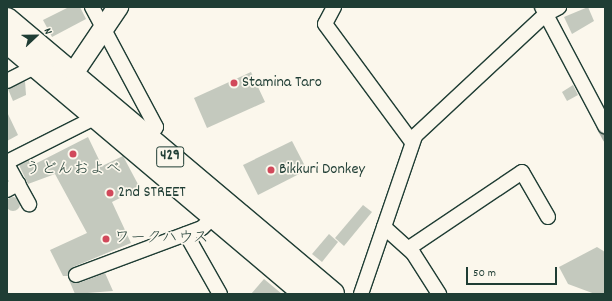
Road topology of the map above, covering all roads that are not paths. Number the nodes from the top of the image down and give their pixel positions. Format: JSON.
{"nodes":[{"id":1,"x":92,"y":7,"type":"edge"},
{"id":2,"x":118,"y":7,"type":"edge"},
{"id":3,"x":334,"y":7,"type":"edge"},
{"id":4,"x":559,"y":7,"type":"edge"},
{"id":5,"x":542,"y":14,"type":"edge"},
{"id":6,"x":7,"y":20,"type":"edge"},
{"id":7,"x":104,"y":28,"type":"junction"},
{"id":8,"x":7,"y":42,"type":"edge"},
{"id":9,"x":36,"y":66,"type":"junction"},
{"id":10,"x":7,"y":81,"type":"edge"},
{"id":11,"x":68,"y":82,"type":"junction"},
{"id":12,"x":96,"y":117,"type":"junction"},
{"id":13,"x":605,"y":126,"type":"edge"},
{"id":14,"x":412,"y":142,"type":"junction"},
{"id":15,"x":143,"y":146,"type":"junction"},
{"id":16,"x":7,"y":163,"type":"edge"},
{"id":17,"x":13,"y":187,"type":"edge"},
{"id":18,"x":29,"y":204,"type":"dead end"},
{"id":19,"x":213,"y":217,"type":"junction"},
{"id":20,"x":548,"y":217,"type":"dead end"},
{"id":21,"x":384,"y":227,"type":"junction"},
{"id":22,"x":186,"y":234,"type":"junction"},
{"id":23,"x":408,"y":248,"type":"junction"},
{"id":24,"x":76,"y":275,"type":"dead end"},
{"id":25,"x":220,"y":294,"type":"edge"},
{"id":26,"x":305,"y":294,"type":"edge"},
{"id":27,"x":333,"y":294,"type":"edge"},
{"id":28,"x":361,"y":294,"type":"edge"},
{"id":29,"x":439,"y":294,"type":"edge"}],
"edges":[{"from":1,"to":7,"type":"street"},
{"from":2,"to":7,"type":"main road"},
{"from":3,"to":14,"type":"street"},
{"from":4,"to":5,"type":"street"},
{"from":5,"to":13,"type":"street"},
{"from":5,"to":14,"type":"street"},
{"from":6,"to":11,"type":"highway","number":"429"},
{"from":7,"to":11,"type":"main road"},
{"from":7,"to":15,"type":"street"},
{"from":8,"to":9,"type":"highway","number":"429"},
{"from":9,"to":10,"type":"street"},
{"from":9,"to":11,"type":"highway","number":"429"},
{"from":11,"to":12,"type":"highway","number":"429"},
{"from":11,"to":15,"type":"highway","number":"429"},
{"from":12,"to":15,"type":"highway","number":"429"},
{"from":12,"to":16,"type":"street"},
{"from":14,"to":21,"type":"street"},
{"from":15,"to":19,"type":"highway","number":"429"},
{"from":15,"to":27,"type":"highway","number":"429"},
{"from":16,"to":17,"type":"street"},
{"from":17,"to":18,"type":"street"},
{"from":19,"to":22,"type":"street"},
{"from":19,"to":26,"type":"highway","number":"429"},
{"from":20,"to":23,"type":"street"},
{"from":21,"to":23,"type":"street"},
{"from":21,"to":28,"type":"street"},
{"from":22,"to":24,"type":"street"},
{"from":22,"to":25,"type":"street"},
{"from":23,"to":29,"type":"street"}]}
